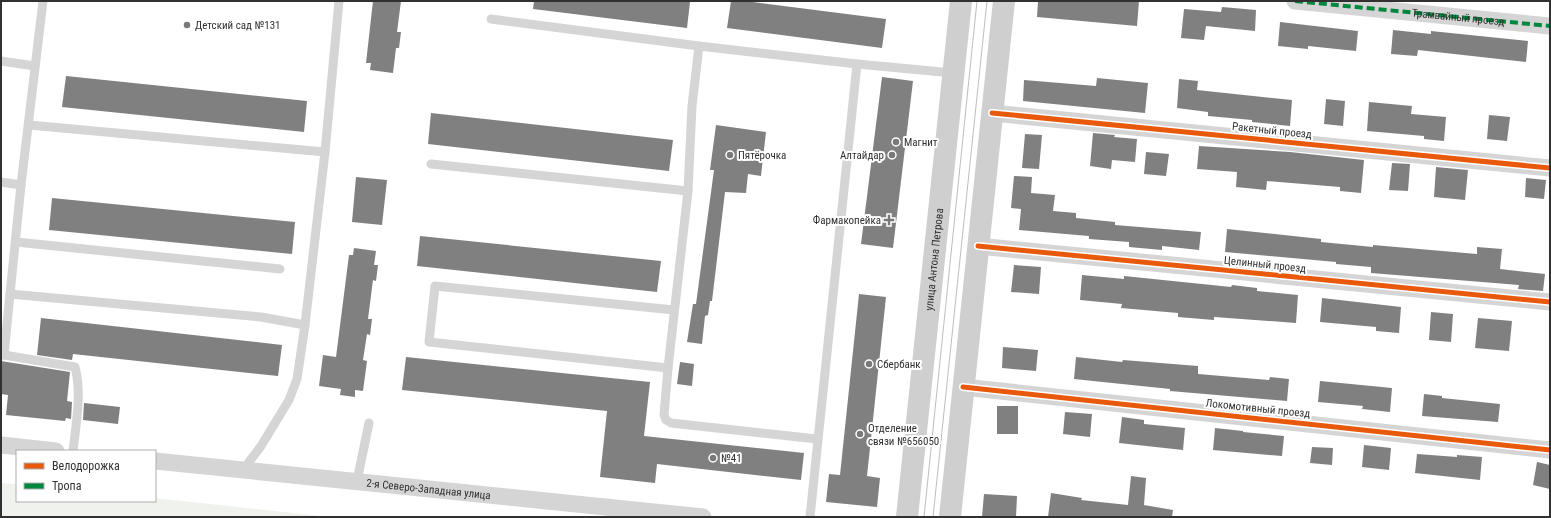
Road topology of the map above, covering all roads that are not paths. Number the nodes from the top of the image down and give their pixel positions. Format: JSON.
{"nodes":[{"id":1,"x":43,"y":1,"type":"edge"},
{"id":2,"x":339,"y":1,"type":"edge"},
{"id":3,"x":961,"y":1,"type":"edge"},
{"id":4,"x":1004,"y":1,"type":"edge"},
{"id":5,"x":1295,"y":1,"type":"edge"},
{"id":6,"x":491,"y":19,"type":"dead end"},
{"id":7,"x":1550,"y":26,"type":"edge"},
{"id":8,"x":699,"y":46,"type":"junction"},
{"id":9,"x":1,"y":61,"type":"edge"},
{"id":10,"x":857,"y":64,"type":"junction"},
{"id":11,"x":36,"y":66,"type":"junction"},
{"id":12,"x":953,"y":73,"type":"junction"},
{"id":13,"x":992,"y":113,"type":"junction"},
{"id":14,"x":29,"y":125,"type":"junction"},
{"id":15,"x":325,"y":152,"type":"junction"},
{"id":16,"x":431,"y":164,"type":"dead end"},
{"id":17,"x":1550,"y":168,"type":"edge"},
{"id":18,"x":1,"y":182,"type":"edge"},
{"id":19,"x":21,"y":184,"type":"junction"},
{"id":20,"x":688,"y":191,"type":"junction"},
{"id":21,"x":16,"y":242,"type":"junction"},
{"id":22,"x":978,"y":246,"type":"junction"},
{"id":23,"x":280,"y":269,"type":"dead end"},
{"id":24,"x":10,"y":294,"type":"junction"},
{"id":25,"x":1550,"y":302,"type":"edge"},
{"id":26,"x":674,"y":310,"type":"junction"},
{"id":27,"x":305,"y":325,"type":"junction"},
{"id":28,"x":3,"y":355,"type":"edge"},
{"id":29,"x":668,"y":368,"type":"junction"},
{"id":30,"x":963,"y":387,"type":"junction"},
{"id":31,"x":368,"y":423,"type":"dead end"},
{"id":32,"x":817,"y":439,"type":"junction"},
{"id":33,"x":1,"y":446,"type":"edge"},
{"id":34,"x":45,"y":450,"type":"edge"},
{"id":35,"x":73,"y":450,"type":"edge"},
{"id":36,"x":1550,"y":450,"type":"edge"},
{"id":37,"x":156,"y":461,"type":"edge"},
{"id":38,"x":243,"y":470,"type":"junction"},
{"id":39,"x":357,"y":481,"type":"junction"},
{"id":40,"x":697,"y":517,"type":"edge"},
{"id":41,"x":810,"y":517,"type":"edge"},
{"id":42,"x":907,"y":517,"type":"edge"},
{"id":43,"x":950,"y":517,"type":"edge"}],
"edges":[{"from":1,"to":11,"type":"lane"},
{"from":2,"to":15,"type":"lane"},
{"from":3,"to":12,"type":"main road","name":"улица Антона Петрова"},
{"from":4,"to":13,"type":"main road"},
{"from":5,"to":7,"type":"street","name":"Трамвайный проезд"},
{"from":6,"to":8,"type":"lane"},
{"from":8,"to":10,"type":"lane"},
{"from":8,"to":20,"type":"lane"},
{"from":9,"to":11,"type":"lane"},
{"from":10,"to":12,"type":"lane"},
{"from":10,"to":32,"type":"lane"},
{"from":11,"to":14,"type":"lane"},
{"from":12,"to":42,"type":"main road","name":"улица Антона Петрова"},
{"from":13,"to":17,"type":"street","name":"Ракетный проезд"},
{"from":13,"to":22,"type":"main road"},
{"from":14,"to":15,"type":"lane"},
{"from":14,"to":19,"type":"lane"},
{"from":15,"to":27,"type":"lane"},
{"from":16,"to":20,"type":"lane"},
{"from":18,"to":19,"type":"lane"},
{"from":19,"to":21,"type":"lane"},
{"from":20,"to":26,"type":"lane"},
{"from":21,"to":23,"type":"lane"},
{"from":21,"to":24,"type":"lane"},
{"from":22,"to":25,"type":"street","name":"Целинный проезд"},
{"from":22,"to":30,"type":"main road"},
{"from":24,"to":27,"type":"lane"},
{"from":24,"to":28,"type":"lane"},
{"from":26,"to":29,"type":"lane"},
{"from":26,"to":29,"type":"lane"},
{"from":27,"to":38,"type":"lane"},
{"from":28,"to":35,"type":"lane"},
{"from":29,"to":32,"type":"lane"},
{"from":30,"to":36,"type":"street","name":"Локомотивный проезд"},
{"from":30,"to":43,"type":"main road"},
{"from":31,"to":39,"type":"lane"},
{"from":32,"to":41,"type":"lane"},
{"from":33,"to":34,"type":"street"},
{"from":37,"to":38,"type":"street","name":"2-я Северо-Западная улица"},
{"from":38,"to":39,"type":"street","name":"2-я Северо-Западная улица"},
{"from":39,"to":40,"type":"street","name":"2-я Северо-Западная улица"}]}
